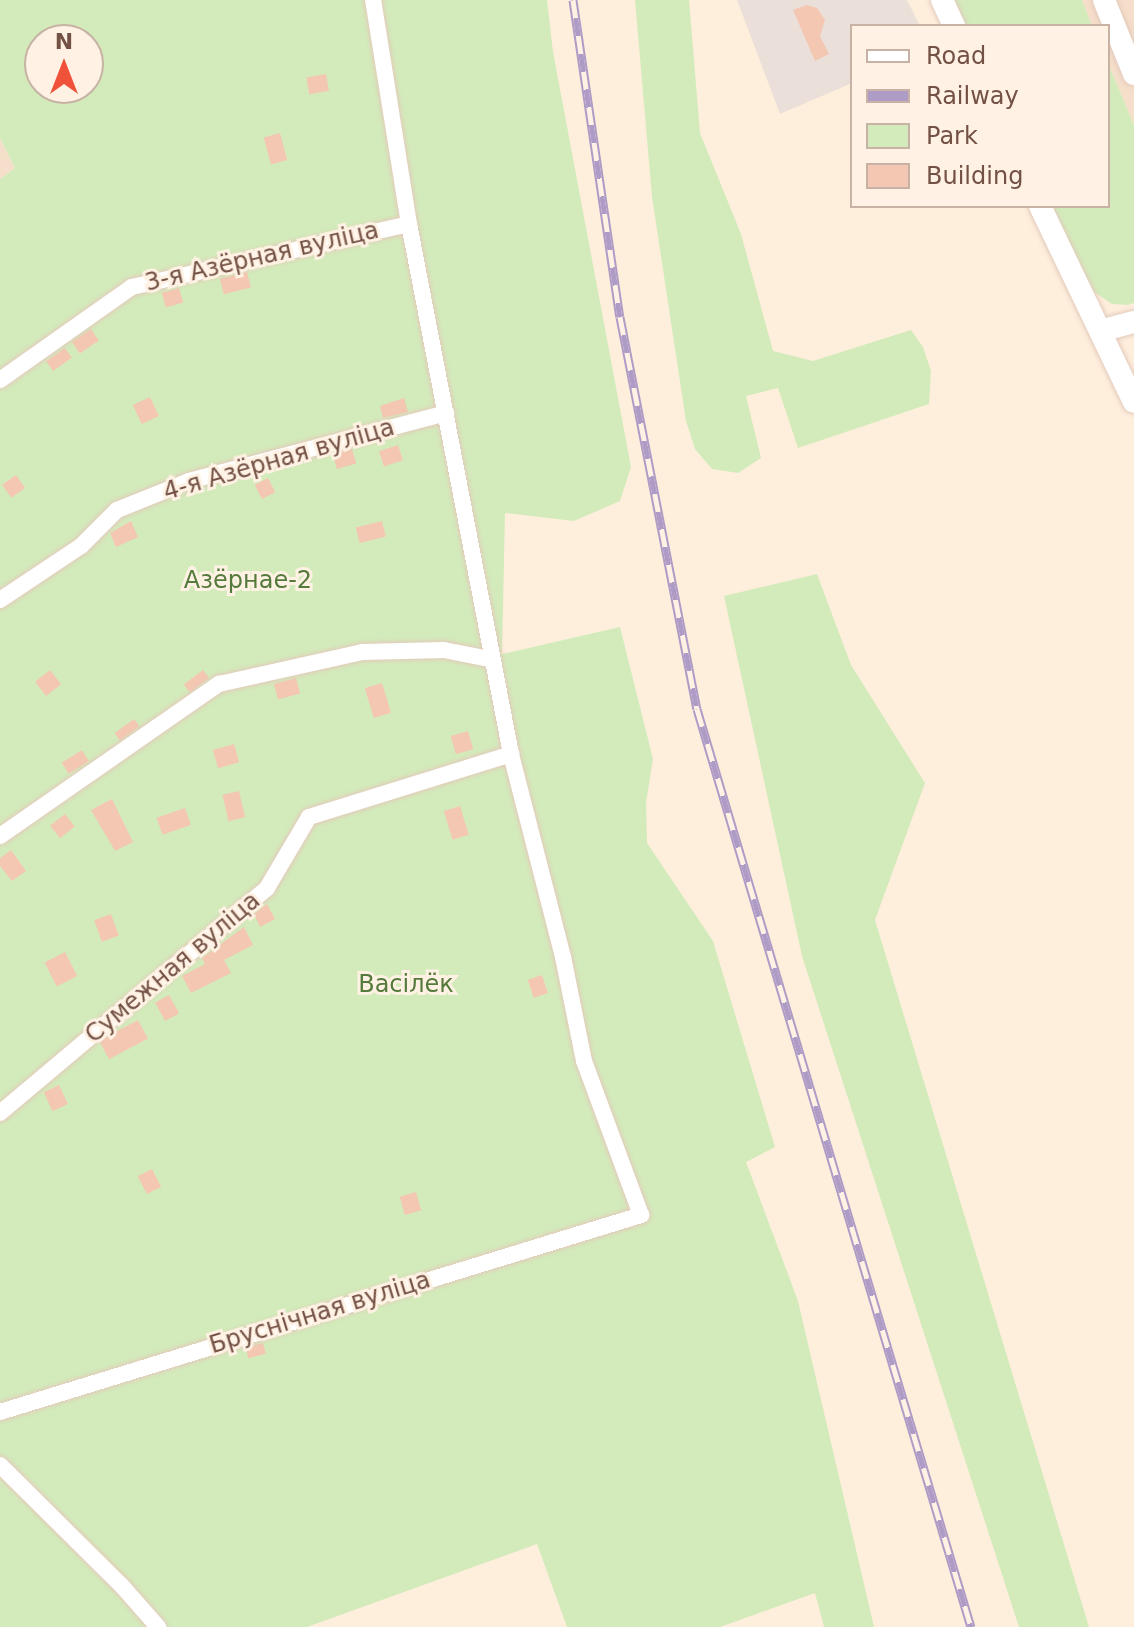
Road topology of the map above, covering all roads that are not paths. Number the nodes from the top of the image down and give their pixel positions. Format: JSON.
{"nodes":[{"id":1,"x":373,"y":0,"type":"edge"},
{"id":2,"x":942,"y":0,"type":"edge"},
{"id":3,"x":1104,"y":0,"type":"edge"},
{"id":4,"x":953,"y":24,"type":"edge"},
{"id":5,"x":1134,"y":74,"type":"edge"},
{"id":6,"x":1041,"y":208,"type":"edge"},
{"id":7,"x":409,"y":224,"type":"junction"},
{"id":8,"x":1134,"y":322,"type":"edge"},
{"id":9,"x":1100,"y":331,"type":"junction"},
{"id":10,"x":0,"y":380,"type":"edge"},
{"id":11,"x":1134,"y":402,"type":"edge"},
{"id":12,"x":446,"y":413,"type":"junction"},
{"id":13,"x":0,"y":600,"type":"edge"},
{"id":14,"x":490,"y":659,"type":"junction"},
{"id":15,"x":511,"y":754,"type":"junction"},
{"id":16,"x":0,"y":836,"type":"edge"},
{"id":17,"x":0,"y":1113,"type":"edge"},
{"id":18,"x":0,"y":1412,"type":"edge"},
{"id":19,"x":0,"y":1465,"type":"edge"},
{"id":20,"x":158,"y":1627,"type":"edge"}],
"edges":[{"from":1,"to":7,"type":"street"},
{"from":2,"to":4,"type":"main road"},
{"from":3,"to":5,"type":"main road"},
{"from":6,"to":9,"type":"main road"},
{"from":7,"to":10,"type":"street","name":"3-я Азёрная вуліца"},
{"from":7,"to":12,"type":"street"},
{"from":8,"to":9,"type":"main road"},
{"from":9,"to":11,"type":"main road"},
{"from":12,"to":13,"type":"street","name":"4-я Азёрная вуліца"},
{"from":12,"to":14,"type":"street"},
{"from":14,"to":15,"type":"street"},
{"from":14,"to":16,"type":"street"},
{"from":15,"to":17,"type":"street","name":"Сумежная вуліца"},
{"from":15,"to":18,"type":"street","name":"Бруснічная вуліца"},
{"from":19,"to":20,"type":"street"}]}
